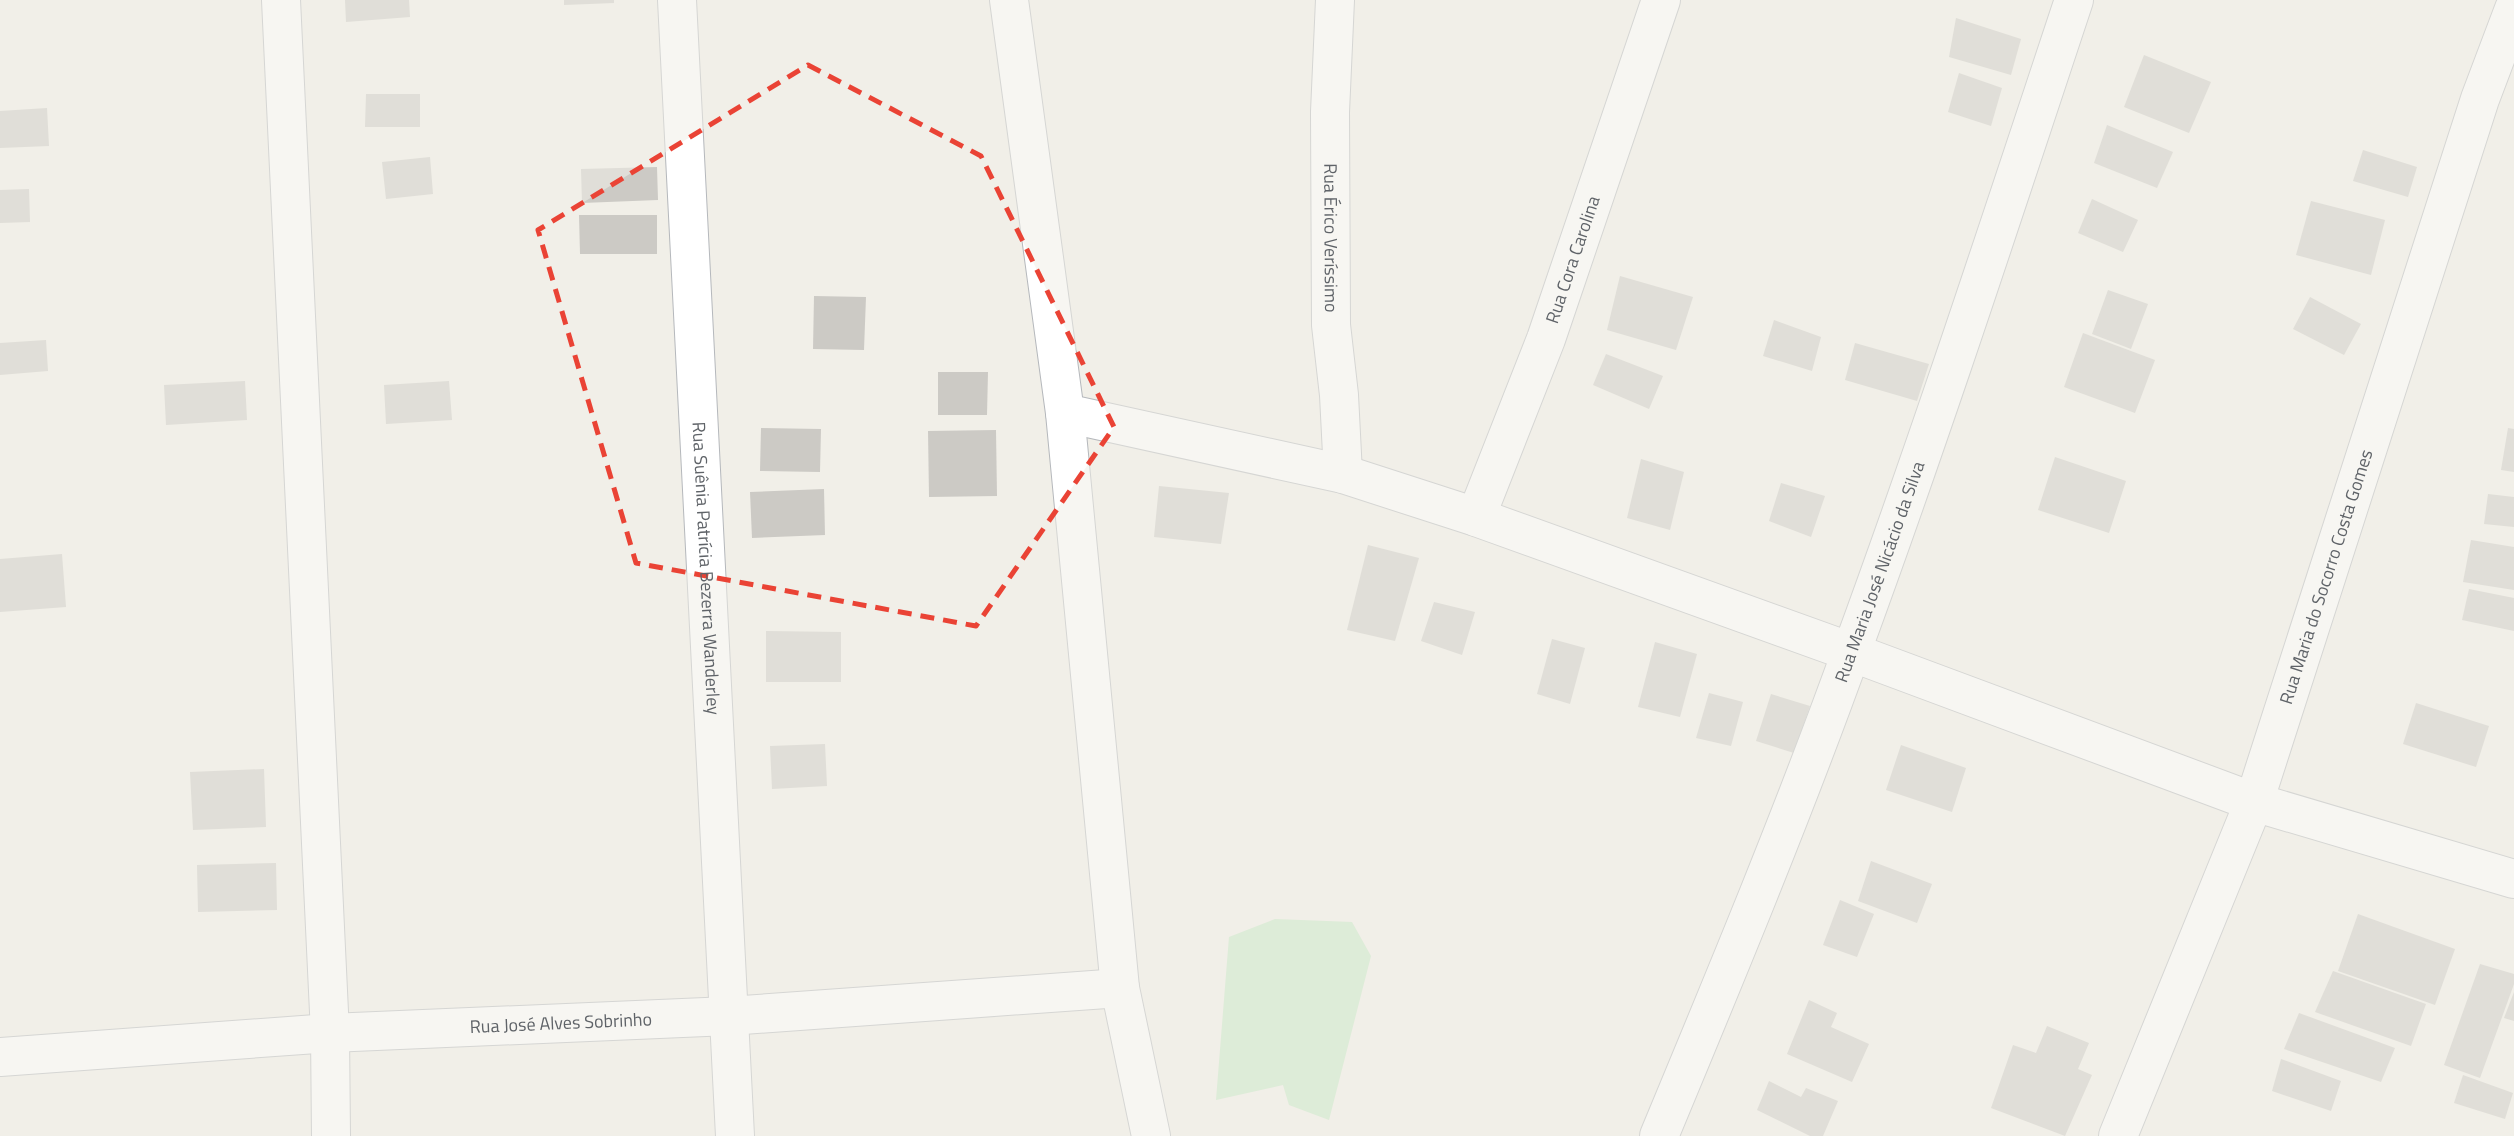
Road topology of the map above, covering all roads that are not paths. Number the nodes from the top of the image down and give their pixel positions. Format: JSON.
{"nodes":[{"id":1,"x":281,"y":0,"type":"edge"},
{"id":2,"x":677,"y":0,"type":"edge"},
{"id":3,"x":1009,"y":0,"type":"edge"},
{"id":4,"x":1335,"y":0,"type":"edge"},
{"id":5,"x":1661,"y":0,"type":"edge"},
{"id":6,"x":2074,"y":0,"type":"edge"},
{"id":7,"x":2514,"y":9,"type":"edge"},
{"id":8,"x":1065,"y":413,"type":"junction"},
{"id":9,"x":1343,"y":474,"type":"junction"},
{"id":10,"x":1476,"y":517,"type":"junction"},
{"id":11,"x":1852,"y":652,"type":"junction"},
{"id":12,"x":2254,"y":802,"type":"junction"},
{"id":13,"x":2514,"y":879,"type":"edge"},
{"id":14,"x":1120,"y":988,"type":"junction"},
{"id":15,"x":729,"y":1016,"type":"junction"},
{"id":16,"x":330,"y":1032,"type":"junction"},
{"id":17,"x":0,"y":1057,"type":"edge"},
{"id":18,"x":331,"y":1136,"type":"edge"},
{"id":19,"x":736,"y":1136,"type":"edge"},
{"id":20,"x":1151,"y":1136,"type":"edge"},
{"id":21,"x":1659,"y":1136,"type":"edge"},
{"id":22,"x":2119,"y":1136,"type":"edge"}],
"edges":[{"from":1,"to":16,"type":"street"},
{"from":2,"to":15,"type":"street","name":"Rua Suênia Patrícia Bezerra Wanderley"},
{"from":3,"to":8,"type":"street"},
{"from":4,"to":9,"type":"street","name":"Rua Érico Veríssimo"},
{"from":5,"to":10,"type":"street","name":"Rua Cora Carolina"},
{"from":6,"to":11,"type":"street","name":"Rua Maria José Nicácio da Silva"},
{"from":7,"to":12,"type":"street","name":"Rua Maria do Socorro Costa Gomes"},
{"from":8,"to":9,"type":"street"},
{"from":8,"to":14,"type":"street"},
{"from":9,"to":10,"type":"street"},
{"from":10,"to":11,"type":"street"},
{"from":11,"to":12,"type":"street"},
{"from":11,"to":21,"type":"street","name":"Rua Maria José Nicácio da Silva"},
{"from":12,"to":13,"type":"street"},
{"from":12,"to":22,"type":"street","name":"Rua Maria do Socorro Costa Gomes"},
{"from":14,"to":15,"type":"street","name":"Rua José Alves Sobrinho"},
{"from":14,"to":20,"type":"street"},
{"from":15,"to":16,"type":"street","name":"Rua José Alves Sobrinho"},
{"from":15,"to":19,"type":"street","name":"Rua Suênia Patrícia Bezerra Wanderley"},
{"from":16,"to":17,"type":"street","name":"Rua José Alves Sobrinho"},
{"from":16,"to":18,"type":"street"}]}
